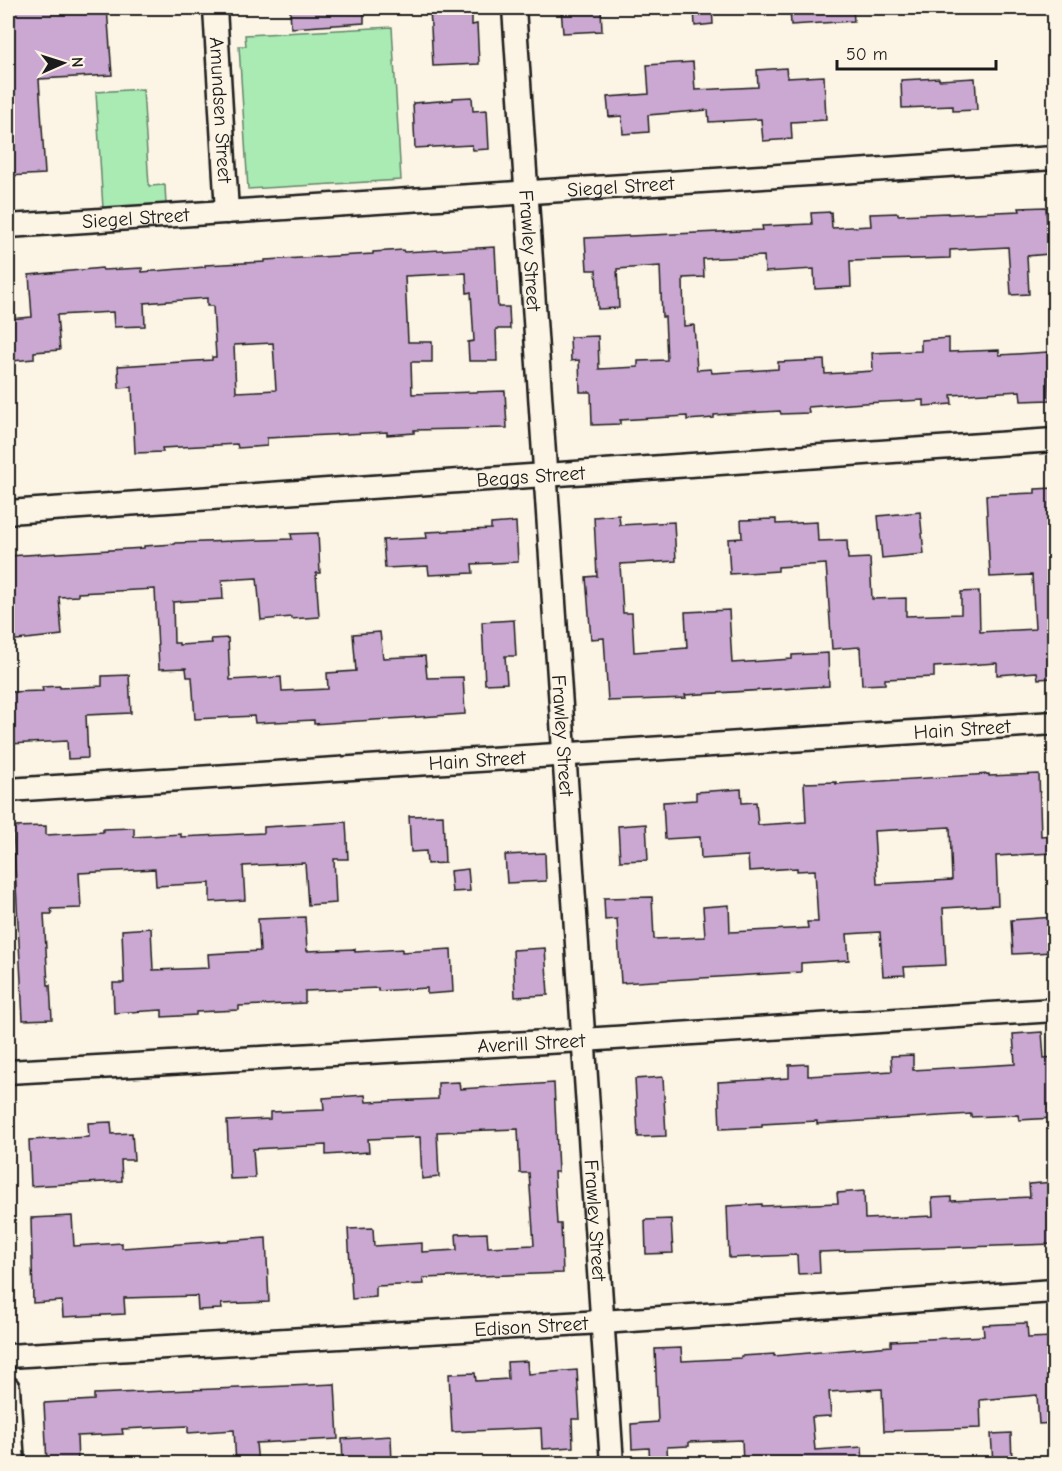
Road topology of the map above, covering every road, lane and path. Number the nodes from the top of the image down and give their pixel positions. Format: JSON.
{"nodes":[{"id":1,"x":215,"y":8,"type":"edge"},
{"id":2,"x":514,"y":8,"type":"edge"},
{"id":3,"x":1054,"y":158,"type":"edge"},
{"id":4,"x":528,"y":194,"type":"junction"},
{"id":5,"x":227,"y":212,"type":"junction"},
{"id":6,"x":8,"y":226,"type":"edge"},
{"id":7,"x":1054,"y":440,"type":"edge"},
{"id":8,"x":544,"y":476,"type":"junction"},
{"id":9,"x":8,"y":512,"type":"edge"},
{"id":10,"x":1054,"y":723,"type":"edge"},
{"id":11,"x":564,"y":754,"type":"junction"},
{"id":12,"x":8,"y":790,"type":"edge"},
{"id":13,"x":1054,"y":1010,"type":"edge"},
{"id":14,"x":583,"y":1040,"type":"junction"},
{"id":15,"x":8,"y":1072,"type":"edge"},
{"id":16,"x":1054,"y":1291,"type":"edge"},
{"id":17,"x":602,"y":1322,"type":"junction"},
{"id":18,"x":8,"y":1356,"type":"edge"},
{"id":19,"x":8,"y":1388,"type":"edge"},
{"id":20,"x":13,"y":1464,"type":"edge"},
{"id":21,"x":612,"y":1464,"type":"edge"}],
"edges":[{"from":1,"to":5,"type":"street","name":"Amundsen Street"},
{"from":2,"to":4,"type":"street","name":"Frawley Street"},
{"from":3,"to":4,"type":"street","name":"Siegel Street"},
{"from":4,"to":5,"type":"street","name":"Siegel Street"},
{"from":4,"to":8,"type":"street","name":"Frawley Street"},
{"from":5,"to":6,"type":"street","name":"Siegel Street"},
{"from":7,"to":8,"type":"street","name":"Beggs Street"},
{"from":8,"to":9,"type":"street","name":"Beggs Street"},
{"from":8,"to":11,"type":"street","name":"Frawley Street"},
{"from":10,"to":11,"type":"street","name":"Hain Street"},
{"from":11,"to":12,"type":"street","name":"Hain Street"},
{"from":11,"to":14,"type":"street","name":"Frawley Street"},
{"from":13,"to":14,"type":"street","name":"Averill Street"},
{"from":14,"to":15,"type":"street","name":"Averill Street"},
{"from":14,"to":17,"type":"street","name":"Frawley Street"},
{"from":16,"to":17,"type":"street","name":"Edison Street"},
{"from":17,"to":18,"type":"street","name":"Edison Street"},
{"from":17,"to":21,"type":"street","name":"Frawley Street"},
{"from":19,"to":20,"type":"street"}]}
